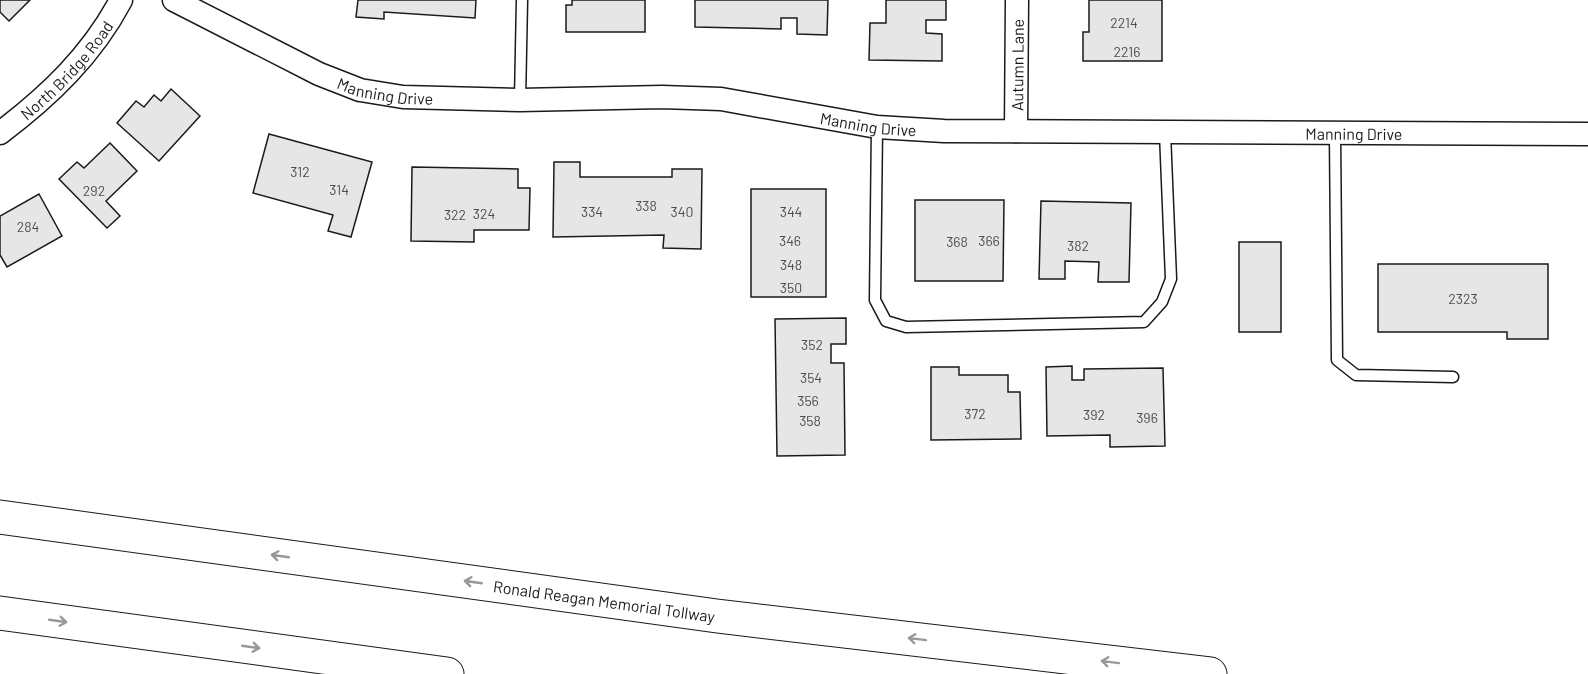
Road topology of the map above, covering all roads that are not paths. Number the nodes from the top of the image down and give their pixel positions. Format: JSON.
{"nodes":[{"id":1,"x":122,"y":0,"type":"edge"},
{"id":2,"x":174,"y":0,"type":"edge"},
{"id":3,"x":522,"y":0,"type":"edge"},
{"id":4,"x":1017,"y":0,"type":"edge"},
{"id":5,"x":520,"y":100,"type":"junction"},
{"id":6,"x":877,"y":127,"type":"junction"},
{"id":7,"x":1016,"y":131,"type":"junction"},
{"id":8,"x":0,"y":133,"type":"edge"},
{"id":9,"x":1165,"y":133,"type":"junction"},
{"id":10,"x":1335,"y":134,"type":"junction"},
{"id":11,"x":1588,"y":134,"type":"edge"},
{"id":12,"x":1453,"y":377,"type":"dead end"},
{"id":13,"x":0,"y":517,"type":"edge"},
{"id":14,"x":0,"y":613,"type":"edge"},
{"id":15,"x":447,"y":674,"type":"edge"},
{"id":16,"x":1210,"y":674,"type":"edge"}],
"edges":[{"from":1,"to":8,"type":"street","name":"North Bridge Road"},
{"from":2,"to":5,"type":"street","name":"Manning Drive"},
{"from":3,"to":5,"type":"lane"},
{"from":4,"to":7,"type":"street","name":"Autumn Lane"},
{"from":5,"to":6,"type":"street","name":"Manning Drive"},
{"from":6,"to":7,"type":"street","name":"Manning Drive"},
{"from":6,"to":9,"type":"lane"},
{"from":7,"to":9,"type":"street","name":"Manning Drive"},
{"from":9,"to":10,"type":"street","name":"Manning Drive"},
{"from":10,"to":11,"type":"street","name":"Manning Drive"},
{"from":10,"to":12,"type":"lane"},
{"from":16,"to":13,"type":"highway","name":"Ronald Reagan Memorial Tollway","one_way":true},
{"from":14,"to":15,"type":"highway","one_way":true}]}
